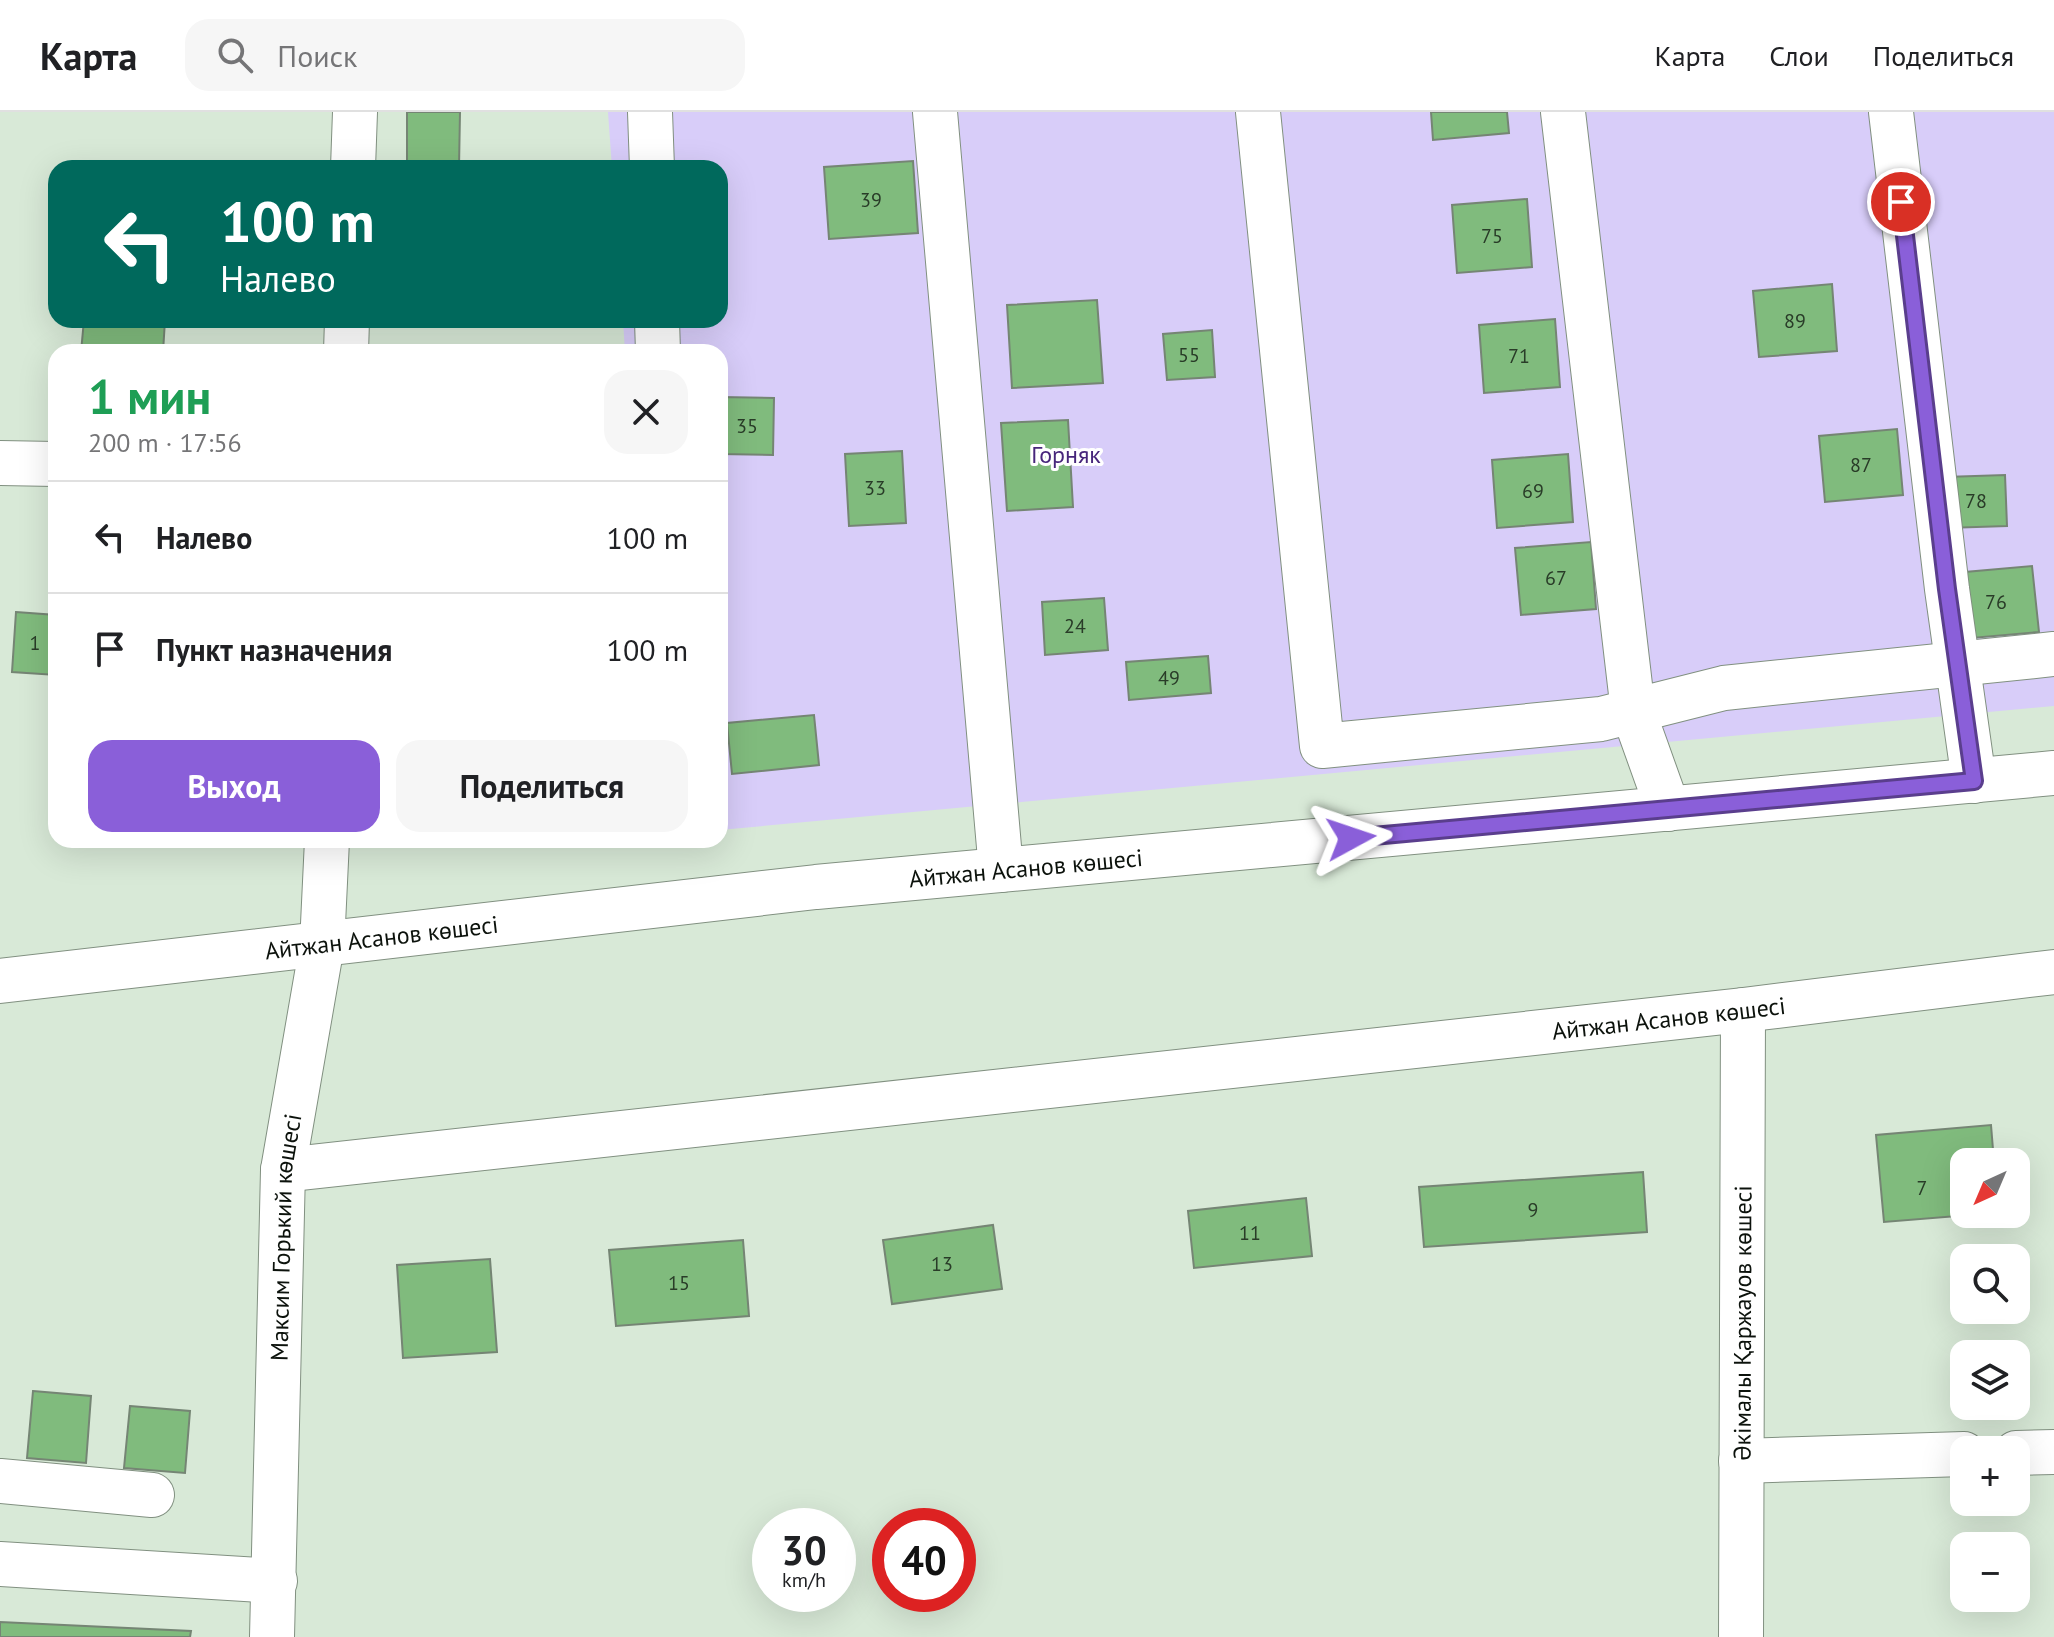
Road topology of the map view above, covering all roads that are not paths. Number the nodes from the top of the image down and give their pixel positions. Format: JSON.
{"nodes":[{"id":1,"x":355,"y":112,"type":"edge"},
{"id":2,"x":650,"y":112,"type":"edge"},
{"id":3,"x":935,"y":112,"type":"edge"},
{"id":4,"x":1258,"y":112,"type":"edge"},
{"id":5,"x":1563,"y":112,"type":"edge"},
{"id":6,"x":1891,"y":112,"type":"edge"},
{"id":7,"x":353,"y":160,"type":"edge"},
{"id":8,"x":652,"y":160,"type":"edge"},
{"id":9,"x":0,"y":463,"type":"edge"},
{"id":10,"x":48,"y":464,"type":"edge"},
{"id":11,"x":2054,"y":654,"type":"edge"},
{"id":12,"x":1957,"y":663,"type":"junction"},
{"id":13,"x":1633,"y":711,"type":"junction"},
{"id":14,"x":2054,"y":773,"type":"edge"},
{"id":15,"x":1974,"y":781,"type":"junction"},
{"id":16,"x":1668,"y":809,"type":"junction"},
{"id":17,"x":327,"y":848,"type":"edge"},
{"id":18,"x":1001,"y":870,"type":"junction"},
{"id":19,"x":322,"y":945,"type":"junction"},
{"id":20,"x":2054,"y":972,"type":"edge"},
{"id":21,"x":0,"y":981,"type":"edge"},
{"id":22,"x":1743,"y":1010,"type":"junction"},
{"id":23,"x":283,"y":1170,"type":"junction"},
{"id":24,"x":2054,"y":1452,"type":"edge"},
{"id":25,"x":2030,"y":1453,"type":"edge"},
{"id":26,"x":1950,"y":1454,"type":"edge"},
{"id":27,"x":1741,"y":1461,"type":"junction"},
{"id":28,"x":0,"y":1481,"type":"edge"},
{"id":29,"x":152,"y":1495,"type":"dead end"},
{"id":30,"x":0,"y":1564,"type":"edge"},
{"id":31,"x":275,"y":1581,"type":"junction"},
{"id":32,"x":272,"y":1637,"type":"edge"},
{"id":33,"x":1741,"y":1637,"type":"edge"}],
"edges":[{"from":1,"to":7,"type":"street"},
{"from":2,"to":8,"type":"street"},
{"from":3,"to":18,"type":"street"},
{"from":4,"to":13,"type":"street"},
{"from":5,"to":13,"type":"street"},
{"from":6,"to":12,"type":"street"},
{"from":9,"to":10,"type":"street"},
{"from":11,"to":12,"type":"street"},
{"from":12,"to":13,"type":"street"},
{"from":12,"to":15,"type":"street"},
{"from":13,"to":16,"type":"street"},
{"from":14,"to":15,"type":"street","name":"Айтжан Асанов көшесі"},
{"from":15,"to":16,"type":"street","name":"Айтжан Асанов көшесі"},
{"from":16,"to":18,"type":"street","name":"Айтжан Асанов көшесі"},
{"from":17,"to":19,"type":"street","name":"Максим Горький көшесі"},
{"from":18,"to":19,"type":"street","name":"Айтжан Асанов көшесі"},
{"from":19,"to":21,"type":"street","name":"Айтжан Асанов көшесі"},
{"from":19,"to":23,"type":"street","name":"Максим Горький көшесі"},
{"from":20,"to":22,"type":"street","name":"Айтжан Асанов көшесі"},
{"from":22,"to":23,"type":"street","name":"Айтжан Асанов көшесі"},
{"from":22,"to":27,"type":"street","name":"Әкімалы Қаржауов көшесі"},
{"from":23,"to":31,"type":"street","name":"Максим Горький көшесі"},
{"from":24,"to":25,"type":"street"},
{"from":26,"to":27,"type":"street"},
{"from":27,"to":33,"type":"street","name":"Әкімалы Қаржауов көшесі"},
{"from":28,"to":29,"type":"street"},
{"from":30,"to":31,"type":"street"},
{"from":31,"to":32,"type":"street","name":"Максим Горький көшесі"}]}
